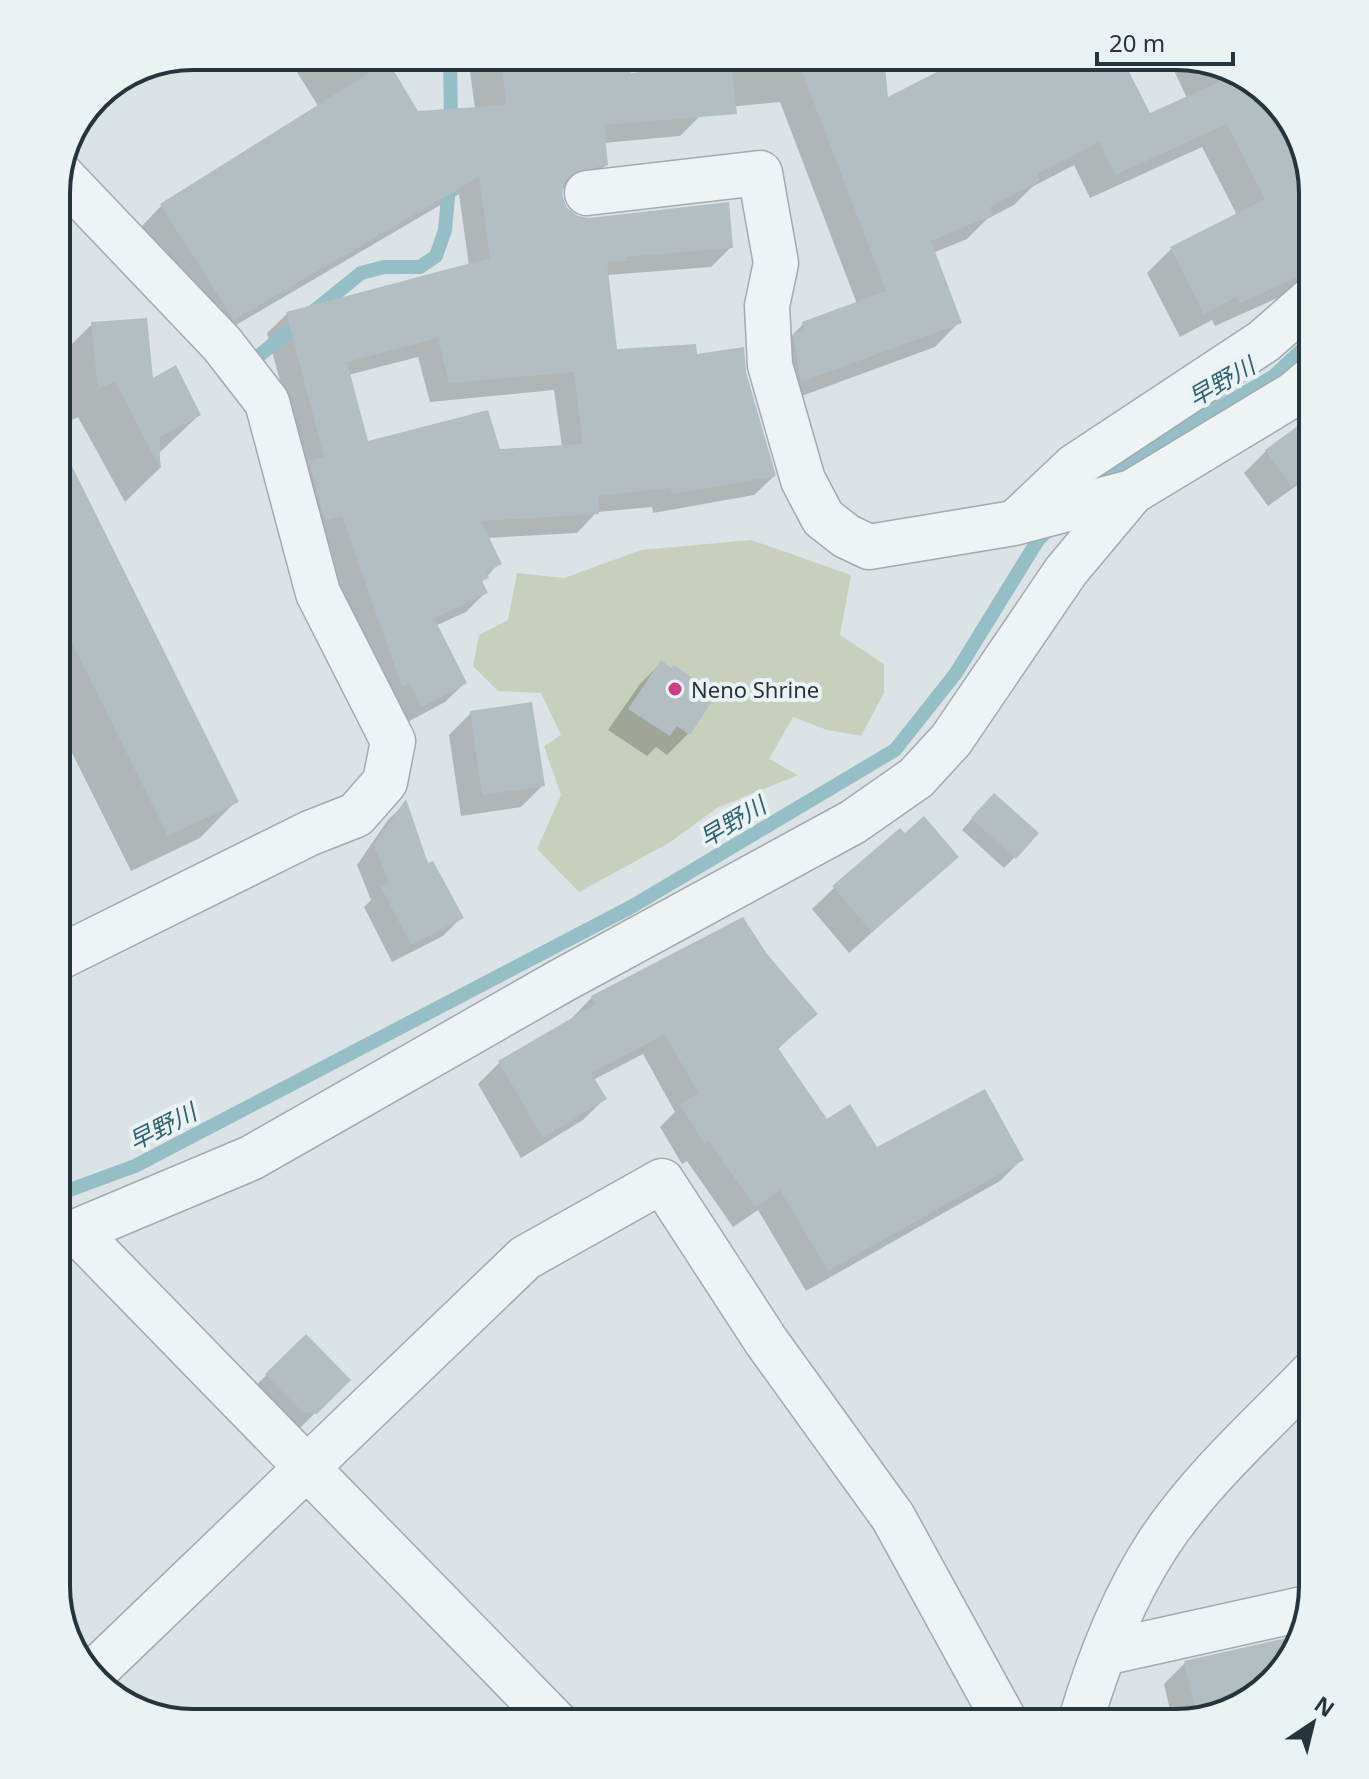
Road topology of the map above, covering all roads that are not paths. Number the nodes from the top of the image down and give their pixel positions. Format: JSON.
{"nodes":[{"id":1,"x":70,"y":185,"type":"edge"},
{"id":2,"x":587,"y":193,"type":"dead end"},
{"id":3,"x":1299,"y":310,"type":"edge"},
{"id":4,"x":1299,"y":390,"type":"edge"},
{"id":5,"x":1114,"y":498,"type":"junction"},
{"id":6,"x":1022,"y":520,"type":"junction"},
{"id":7,"x":70,"y":952,"type":"edge"},
{"id":8,"x":70,"y":1234,"type":"edge"},
{"id":9,"x":70,"y":1240,"type":"edge"},
{"id":10,"x":1299,"y":1386,"type":"edge"},
{"id":11,"x":307,"y":1468,"type":"junction"},
{"id":12,"x":1296,"y":1610,"type":"edge"},
{"id":13,"x":1104,"y":1653,"type":"junction"},
{"id":14,"x":100,"y":1666,"type":"edge"},
{"id":15,"x":542,"y":1709,"type":"edge"},
{"id":16,"x":998,"y":1709,"type":"edge"},
{"id":17,"x":1085,"y":1709,"type":"edge"}],
"edges":[{"from":1,"to":7,"type":"street"},
{"from":2,"to":6,"type":"street"},
{"from":3,"to":6,"type":"street"},
{"from":4,"to":5,"type":"street"},
{"from":5,"to":6,"type":"street"},
{"from":5,"to":8,"type":"street"},
{"from":9,"to":11,"type":"street"},
{"from":10,"to":13,"type":"street"},
{"from":11,"to":14,"type":"street"},
{"from":11,"to":15,"type":"street"},
{"from":11,"to":16,"type":"street"},
{"from":12,"to":13,"type":"street"},
{"from":13,"to":17,"type":"street"}]}
